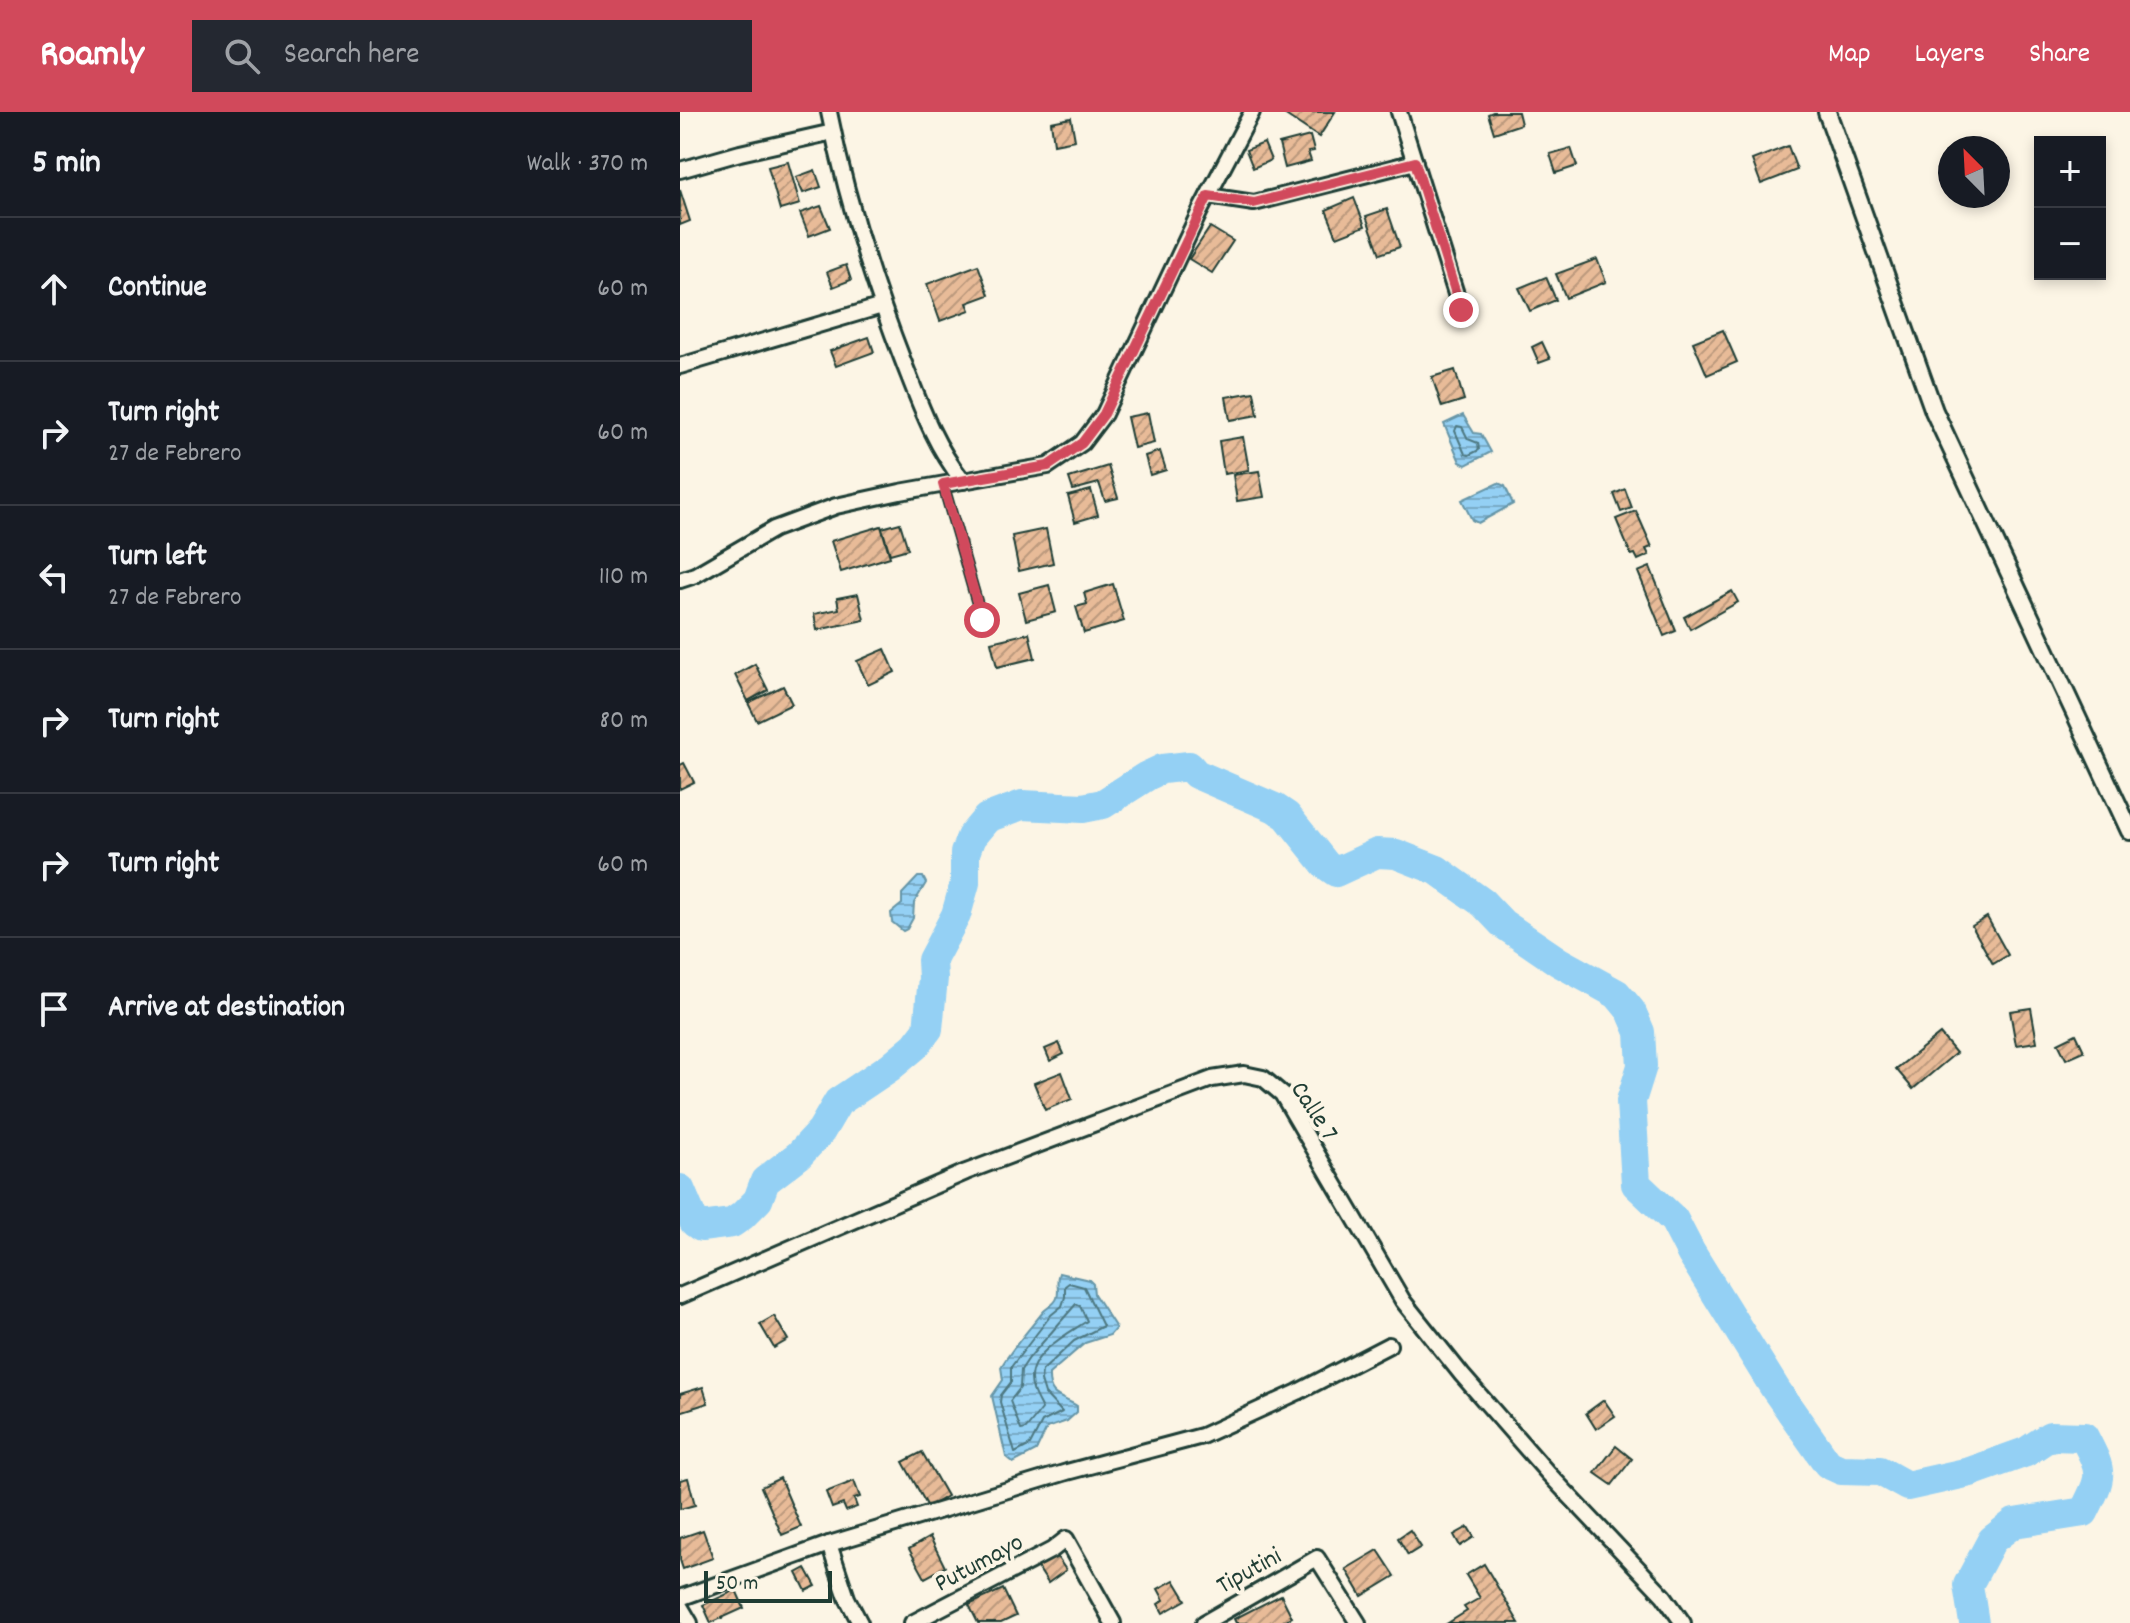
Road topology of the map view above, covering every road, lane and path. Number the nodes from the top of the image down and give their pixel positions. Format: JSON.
{"nodes":[{"id":1,"x":829,"y":112,"type":"edge"},
{"id":2,"x":1252,"y":112,"type":"edge"},
{"id":3,"x":1399,"y":112,"type":"edge"},
{"id":4,"x":1827,"y":112,"type":"edge"},
{"id":5,"x":833,"y":132,"type":"junction"},
{"id":6,"x":1415,"y":162,"type":"junction"},
{"id":7,"x":680,"y":170,"type":"edge"},
{"id":8,"x":1208,"y":196,"type":"junction"},
{"id":9,"x":882,"y":306,"type":"junction"},
{"id":10,"x":1461,"y":310,"type":"dead end"},
{"id":11,"x":680,"y":366,"type":"edge"},
{"id":12,"x":963,"y":481,"type":"junction"},
{"id":13,"x":943,"y":484,"type":"junction"},
{"id":14,"x":680,"y":580,"type":"edge"},
{"id":15,"x":982,"y":620,"type":"dead end"},
{"id":16,"x":2130,"y":831,"type":"edge"},
{"id":17,"x":680,"y":1296,"type":"edge"},
{"id":18,"x":1389,"y":1345,"type":"dead end"},
{"id":19,"x":829,"y":1544,"type":"junction"},
{"id":20,"x":680,"y":1598,"type":"edge"},
{"id":21,"x":680,"y":1606,"type":"edge"},
{"id":22,"x":690,"y":1623,"type":"edge"},
{"id":23,"x":860,"y":1623,"type":"edge"},
{"id":24,"x":912,"y":1623,"type":"edge"},
{"id":25,"x":1113,"y":1623,"type":"edge"},
{"id":26,"x":1204,"y":1623,"type":"edge"},
{"id":27,"x":1358,"y":1623,"type":"edge"},
{"id":28,"x":1683,"y":1623,"type":"edge"}],
"edges":[{"from":1,"to":5,"type":"street"},
{"from":2,"to":8,"type":"street"},
{"from":3,"to":6,"type":"street"},
{"from":4,"to":16,"type":"street"},
{"from":5,"to":7,"type":"street"},
{"from":5,"to":9,"type":"street"},
{"from":6,"to":8,"type":"street"},
{"from":6,"to":10,"type":"street"},
{"from":8,"to":12,"type":"street"},
{"from":9,"to":11,"type":"street"},
{"from":9,"to":12,"type":"street"},
{"from":12,"to":13,"type":"street"},
{"from":13,"to":14,"type":"street"},
{"from":13,"to":15,"type":"lane"},
{"from":17,"to":28,"type":"street","name":"Calle 7"},
{"from":18,"to":19,"type":"street"},
{"from":19,"to":20,"type":"street"},
{"from":19,"to":23,"type":"street"},
{"from":21,"to":22,"type":"street"},
{"from":24,"to":25,"type":"street","name":"Putumayo"},
{"from":26,"to":27,"type":"street","name":"Tiputini"}]}
